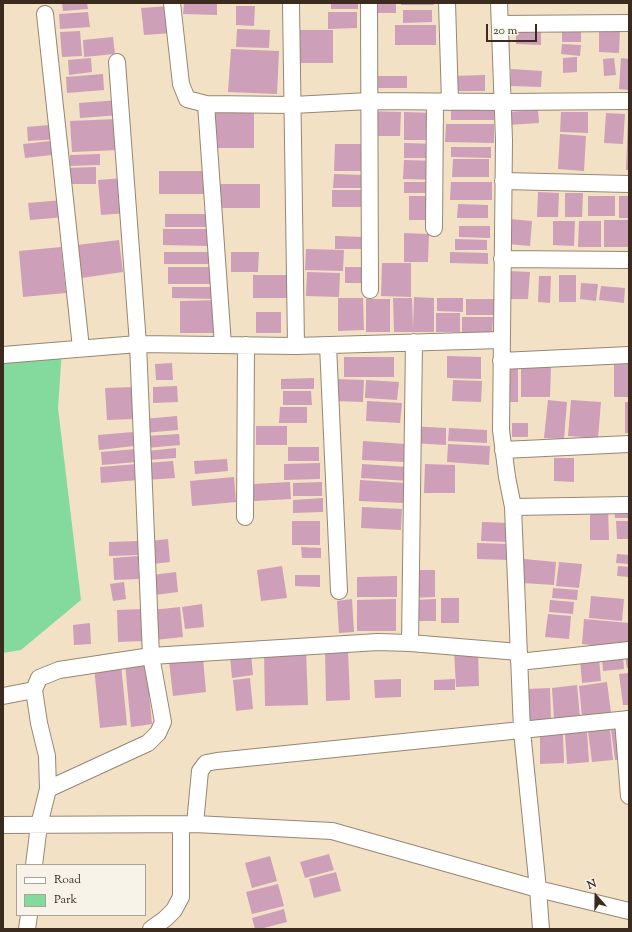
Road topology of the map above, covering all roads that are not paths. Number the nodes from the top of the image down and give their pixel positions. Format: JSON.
{"nodes":[{"id":1,"x":172,"y":3,"type":"edge"},
{"id":2,"x":291,"y":3,"type":"edge"},
{"id":3,"x":369,"y":3,"type":"edge"},
{"id":4,"x":447,"y":3,"type":"edge"},
{"id":5,"x":499,"y":3,"type":"edge"},
{"id":6,"x":45,"y":14,"type":"dead end"},
{"id":7,"x":629,"y":23,"type":"edge"},
{"id":8,"x":500,"y":24,"type":"junction"},
{"id":9,"x":117,"y":62,"type":"dead end"},
{"id":10,"x":369,"y":101,"type":"junction"},
{"id":11,"x":629,"y":101,"type":"edge"},
{"id":12,"x":442,"y":102,"type":"junction"},
{"id":13,"x":502,"y":102,"type":"junction"},
{"id":14,"x":206,"y":104,"type":"junction"},
{"id":15,"x":293,"y":105,"type":"junction"},
{"id":16,"x":503,"y":181,"type":"junction"},
{"id":17,"x":629,"y":184,"type":"edge"},
{"id":18,"x":434,"y":228,"type":"dead end"},
{"id":19,"x":502,"y":259,"type":"junction"},
{"id":20,"x":629,"y":260,"type":"edge"},
{"id":21,"x":370,"y":290,"type":"dead end"},
{"id":22,"x":501,"y":340,"type":"junction"},
{"id":23,"x":414,"y":342,"type":"junction"},
{"id":24,"x":138,"y":344,"type":"junction"},
{"id":25,"x":223,"y":345,"type":"junction"},
{"id":26,"x":246,"y":345,"type":"junction"},
{"id":27,"x":328,"y":345,"type":"junction"},
{"id":28,"x":296,"y":346,"type":"junction"},
{"id":29,"x":80,"y":348,"type":"junction"},
{"id":30,"x":3,"y":355,"type":"edge"},
{"id":31,"x":629,"y":355,"type":"edge"},
{"id":32,"x":501,"y":362,"type":"junction"},
{"id":33,"x":629,"y":444,"type":"edge"},
{"id":34,"x":503,"y":450,"type":"junction"},
{"id":35,"x":629,"y":505,"type":"edge"},
{"id":36,"x":513,"y":507,"type":"junction"},
{"id":37,"x":245,"y":517,"type":"dead end"},
{"id":38,"x":339,"y":591,"type":"dead end"},
{"id":39,"x":410,"y":643,"type":"junction"},
{"id":40,"x":629,"y":650,"type":"edge"},
{"id":41,"x":151,"y":656,"type":"junction"},
{"id":42,"x":519,"y":657,"type":"junction"},
{"id":43,"x":34,"y":690,"type":"junction"},
{"id":44,"x":3,"y":696,"type":"edge"},
{"id":45,"x":626,"y":719,"type":"edge"},
{"id":46,"x":522,"y":731,"type":"junction"},
{"id":47,"x":48,"y":789,"type":"junction"},
{"id":48,"x":629,"y":796,"type":"edge"},
{"id":49,"x":3,"y":825,"type":"edge"},
{"id":50,"x":39,"y":825,"type":"junction"},
{"id":51,"x":188,"y":825,"type":"junction"},
{"id":52,"x":34,"y":864,"type":"edge"},
{"id":53,"x":538,"y":889,"type":"junction"},
{"id":54,"x":629,"y":911,"type":"edge"},
{"id":55,"x":29,"y":916,"type":"edge"},
{"id":56,"x":27,"y":929,"type":"edge"},
{"id":57,"x":151,"y":929,"type":"edge"},
{"id":58,"x":541,"y":929,"type":"edge"}],
"edges":[{"from":1,"to":14,"type":"street"},
{"from":2,"to":15,"type":"street"},
{"from":3,"to":10,"type":"street"},
{"from":4,"to":12,"type":"street"},
{"from":5,"to":8,"type":"street"},
{"from":6,"to":29,"type":"street"},
{"from":7,"to":8,"type":"street"},
{"from":8,"to":13,"type":"street"},
{"from":9,"to":24,"type":"street"},
{"from":10,"to":12,"type":"street"},
{"from":10,"to":15,"type":"street"},
{"from":10,"to":21,"type":"street"},
{"from":11,"to":13,"type":"street"},
{"from":12,"to":13,"type":"street"},
{"from":12,"to":18,"type":"street"},
{"from":13,"to":16,"type":"street"},
{"from":14,"to":15,"type":"street"},
{"from":14,"to":25,"type":"street"},
{"from":15,"to":28,"type":"street"},
{"from":16,"to":17,"type":"street"},
{"from":16,"to":19,"type":"street"},
{"from":19,"to":20,"type":"street"},
{"from":19,"to":22,"type":"street"},
{"from":22,"to":23,"type":"street"},
{"from":22,"to":32,"type":"street"},
{"from":23,"to":27,"type":"street"},
{"from":23,"to":39,"type":"street"},
{"from":24,"to":25,"type":"street"},
{"from":24,"to":29,"type":"street"},
{"from":24,"to":41,"type":"street"},
{"from":25,"to":26,"type":"street"},
{"from":26,"to":28,"type":"street"},
{"from":26,"to":37,"type":"street"},
{"from":27,"to":28,"type":"street"},
{"from":27,"to":38,"type":"street"},
{"from":29,"to":30,"type":"street"},
{"from":31,"to":32,"type":"street"},
{"from":32,"to":34,"type":"street"},
{"from":33,"to":34,"type":"street"},
{"from":34,"to":36,"type":"street"},
{"from":35,"to":36,"type":"street"},
{"from":36,"to":42,"type":"street"},
{"from":39,"to":41,"type":"street"},
{"from":39,"to":42,"type":"street"},
{"from":40,"to":42,"type":"street"},
{"from":41,"to":43,"type":"street"},
{"from":41,"to":47,"type":"street"},
{"from":42,"to":46,"type":"street"},
{"from":43,"to":44,"type":"street"},
{"from":43,"to":47,"type":"street"},
{"from":45,"to":46,"type":"street"},
{"from":45,"to":48,"type":"street"},
{"from":46,"to":51,"type":"street"},
{"from":46,"to":53,"type":"street"},
{"from":47,"to":50,"type":"street"},
{"from":49,"to":50,"type":"street"},
{"from":50,"to":51,"type":"street"},
{"from":50,"to":52,"type":"street"},
{"from":51,"to":53,"type":"street"},
{"from":51,"to":57,"type":"street"},
{"from":53,"to":54,"type":"street"},
{"from":53,"to":58,"type":"street"},
{"from":55,"to":56,"type":"street"}]}
